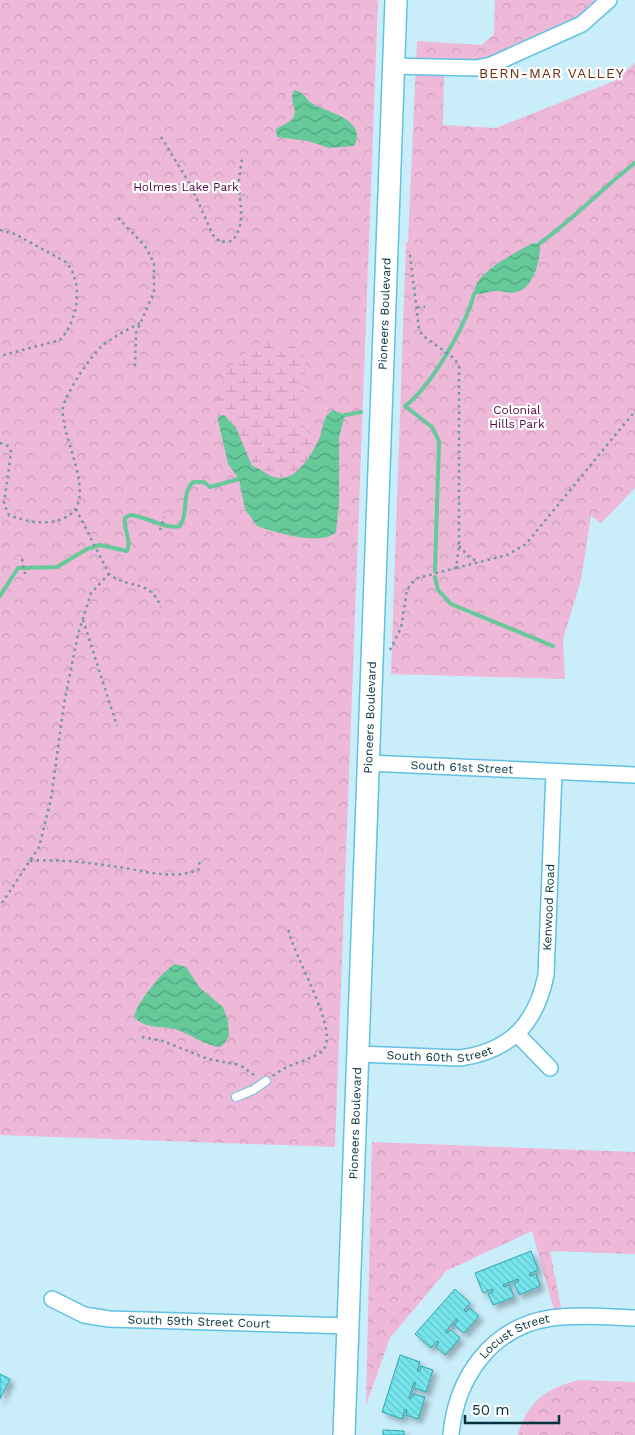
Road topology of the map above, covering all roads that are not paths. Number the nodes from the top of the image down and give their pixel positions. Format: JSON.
{"nodes":[{"id":1,"x":396,"y":0,"type":"edge"},
{"id":2,"x":609,"y":0,"type":"edge"},
{"id":3,"x":393,"y":66,"type":"junction"},
{"id":4,"x":368,"y":763,"type":"junction"},
{"id":5,"x":554,"y":772,"type":"junction"},
{"id":6,"x":635,"y":775,"type":"edge"},
{"id":7,"x":517,"y":1034,"type":"junction"},
{"id":8,"x":358,"y":1054,"type":"junction"},
{"id":9,"x":550,"y":1068,"type":"dead end"},
{"id":10,"x":266,"y":1081,"type":"road end"},
{"id":11,"x":236,"y":1097,"type":"dead end"},
{"id":12,"x":52,"y":1299,"type":"dead end"},
{"id":13,"x":635,"y":1318,"type":"edge"},
{"id":14,"x":349,"y":1326,"type":"junction"},
{"id":15,"x":344,"y":1435,"type":"edge"},
{"id":16,"x":451,"y":1435,"type":"edge"}],
"edges":[{"from":1,"to":3,"type":"main road","name":"Pioneers Boulevard"},
{"from":2,"to":3,"type":"street"},
{"from":3,"to":4,"type":"main road","name":"Pioneers Boulevard"},
{"from":4,"to":5,"type":"street","name":"South 61st Street"},
{"from":4,"to":8,"type":"main road","name":"Pioneers Boulevard"},
{"from":5,"to":6,"type":"street","name":"South 61st Street"},
{"from":5,"to":7,"type":"street","name":"Kenwood Road"},
{"from":7,"to":8,"type":"street","name":"South 60th Street"},
{"from":7,"to":9,"type":"street"},
{"from":8,"to":14,"type":"main road","name":"Pioneers Boulevard"},
{"from":10,"to":11,"type":"lane"},
{"from":12,"to":14,"type":"street","name":"South 59th Street Court"},
{"from":13,"to":16,"type":"street","name":"Locust Street"},
{"from":14,"to":15,"type":"main road","name":"Pioneers Boulevard"}]}
